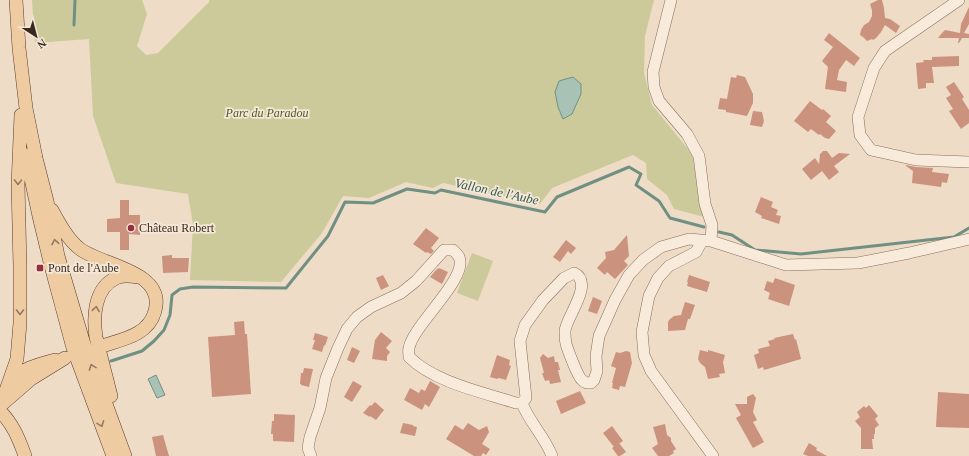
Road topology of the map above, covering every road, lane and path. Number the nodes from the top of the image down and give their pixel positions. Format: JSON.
{"nodes":[{"id":1,"x":10,"y":0,"type":"edge"},
{"id":2,"x":16,"y":0,"type":"edge"},
{"id":3,"x":671,"y":0,"type":"edge"},
{"id":4,"x":960,"y":0,"type":"edge"},
{"id":5,"x":16,"y":49,"type":"junction"},
{"id":6,"x":21,"y":115,"type":"junction"},
{"id":7,"x":969,"y":162,"type":"edge"},
{"id":8,"x":47,"y":201,"type":"junction"},
{"id":9,"x":969,"y":239,"type":"edge"},
{"id":10,"x":706,"y":241,"type":"junction"},
{"id":11,"x":141,"y":277,"type":"junction"},
{"id":12,"x":105,"y":345,"type":"dead end"},
{"id":13,"x":9,"y":381,"type":"junction"},
{"id":14,"x":1,"y":401,"type":"edge"},
{"id":15,"x":522,"y":403,"type":"junction"},
{"id":16,"x":25,"y":456,"type":"edge"},
{"id":17,"x":113,"y":456,"type":"edge"},
{"id":18,"x":126,"y":456,"type":"edge"},
{"id":19,"x":311,"y":456,"type":"edge"},
{"id":20,"x":552,"y":456,"type":"edge"},
{"id":21,"x":713,"y":456,"type":"edge"}],
"edges":[{"from":1,"to":5,"type":"main road"},
{"from":2,"to":5,"type":"main road"},
{"from":3,"to":10,"type":"street"},
{"from":4,"to":7,"type":"street"},
{"from":5,"to":6,"type":"main road"},
{"from":5,"to":8,"type":"main road"},
{"from":6,"to":13,"type":"main road","one_way":true},
{"from":6,"to":17,"type":"main road","one_way":true},
{"from":8,"to":11,"type":"main road"},
{"from":18,"to":8,"type":"main road","one_way":true},
{"from":9,"to":10,"type":"street"},
{"from":10,"to":15,"type":"street"},
{"from":10,"to":21,"type":"street"},
{"from":11,"to":12,"type":"main road"},
{"from":18,"to":11,"type":"main road","one_way":true},
{"from":13,"to":14,"type":"main road"},
{"from":13,"to":14,"type":"main road"},
{"from":14,"to":16,"type":"main road"},
{"from":15,"to":19,"type":"street"},
{"from":15,"to":20,"type":"street"}]}
